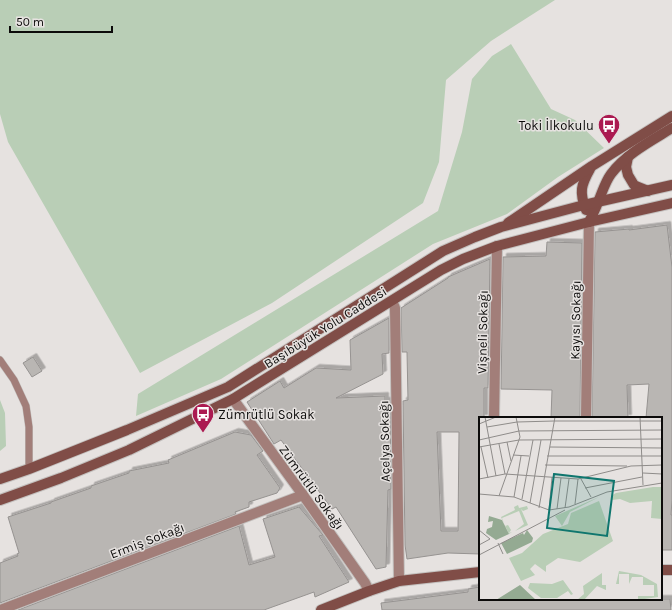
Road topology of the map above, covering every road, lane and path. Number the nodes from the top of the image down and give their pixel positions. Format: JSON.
{"nodes":[{"id":1,"x":672,"y":116,"type":"edge"},
{"id":2,"x":672,"y":128,"type":"edge"},
{"id":3,"x":628,"y":157,"type":"junction"},
{"id":4,"x":592,"y":166,"type":"junction"},
{"id":5,"x":672,"y":185,"type":"edge"},
{"id":6,"x":648,"y":190,"type":"junction"},
{"id":7,"x":599,"y":201,"type":"junction"},
{"id":8,"x":672,"y":203,"type":"edge"},
{"id":9,"x":584,"y":205,"type":"junction"},
{"id":10,"x":589,"y":222,"type":"junction"},
{"id":11,"x":501,"y":227,"type":"junction"},
{"id":12,"x":497,"y":246,"type":"junction"},
{"id":13,"x":392,"y":301,"type":"junction"},
{"id":14,"x":0,"y":360,"type":"edge"},
{"id":15,"x":233,"y":399,"type":"junction"},
{"id":16,"x":494,"y":417,"type":"edge"},
{"id":17,"x":586,"y":417,"type":"edge"},
{"id":18,"x":28,"y":470,"type":"junction"},
{"id":19,"x":0,"y":479,"type":"edge"},
{"id":20,"x":303,"y":495,"type":"junction"},
{"id":21,"x":0,"y":500,"type":"edge"},
{"id":22,"x":479,"y":572,"type":"edge"},
{"id":23,"x":399,"y":581,"type":"junction"},
{"id":24,"x":369,"y":591,"type":"junction"},
{"id":25,"x":0,"y":610,"type":"edge"},
{"id":26,"x":321,"y":610,"type":"edge"}],
"edges":[{"from":1,"to":4,"type":"main road"},
{"from":2,"to":3,"type":"main road"},
{"from":3,"to":6,"type":"main road"},
{"from":3,"to":7,"type":"main road"},
{"from":4,"to":9,"type":"main road"},
{"from":4,"to":11,"type":"main road"},
{"from":5,"to":6,"type":"main road","name":"Başıbüyük Yolu Caddesi"},
{"from":6,"to":7,"type":"main road","name":"Başıbüyük Yolu Caddesi"},
{"from":7,"to":9,"type":"main road","name":"Başıbüyük Yolu Caddesi"},
{"from":7,"to":10,"type":"main road"},
{"from":8,"to":10,"type":"main road","name":"Başıbüyük Yolu Caddesi"},
{"from":9,"to":10,"type":"main road"},
{"from":9,"to":11,"type":"main road","name":"Başıbüyük Yolu Caddesi"},
{"from":10,"to":12,"type":"main road","name":"Başıbüyük Yolu Caddesi"},
{"from":10,"to":17,"type":"street","name":"Kayısı Sokağı"},
{"from":11,"to":18,"type":"main road","name":"Başıbüyük Yolu Caddesi"},
{"from":12,"to":13,"type":"main road","name":"Başıbüyük Yolu Caddesi"},
{"from":12,"to":16,"type":"street","name":"Vişneli Sokağı"},
{"from":13,"to":15,"type":"main road","name":"Başıbüyük Yolu Caddesi"},
{"from":13,"to":23,"type":"street","name":"Açelya Sokağı"},
{"from":14,"to":18,"type":"lane"},
{"from":15,"to":20,"type":"street","name":"Zümrütlü Sokağı"},
{"from":15,"to":21,"type":"main road","name":"Başıbüyük Yolu Caddesi"},
{"from":18,"to":19,"type":"main road","name":"Başıbüyük Yolu Caddesi"},
{"from":20,"to":24,"type":"street","name":"Zümrütlü Sokağı"},
{"from":20,"to":25,"type":"street","name":"Ermiş Sokağı"},
{"from":22,"to":23,"type":"main road"},
{"from":23,"to":24,"type":"main road"},
{"from":24,"to":26,"type":"main road"}]}
